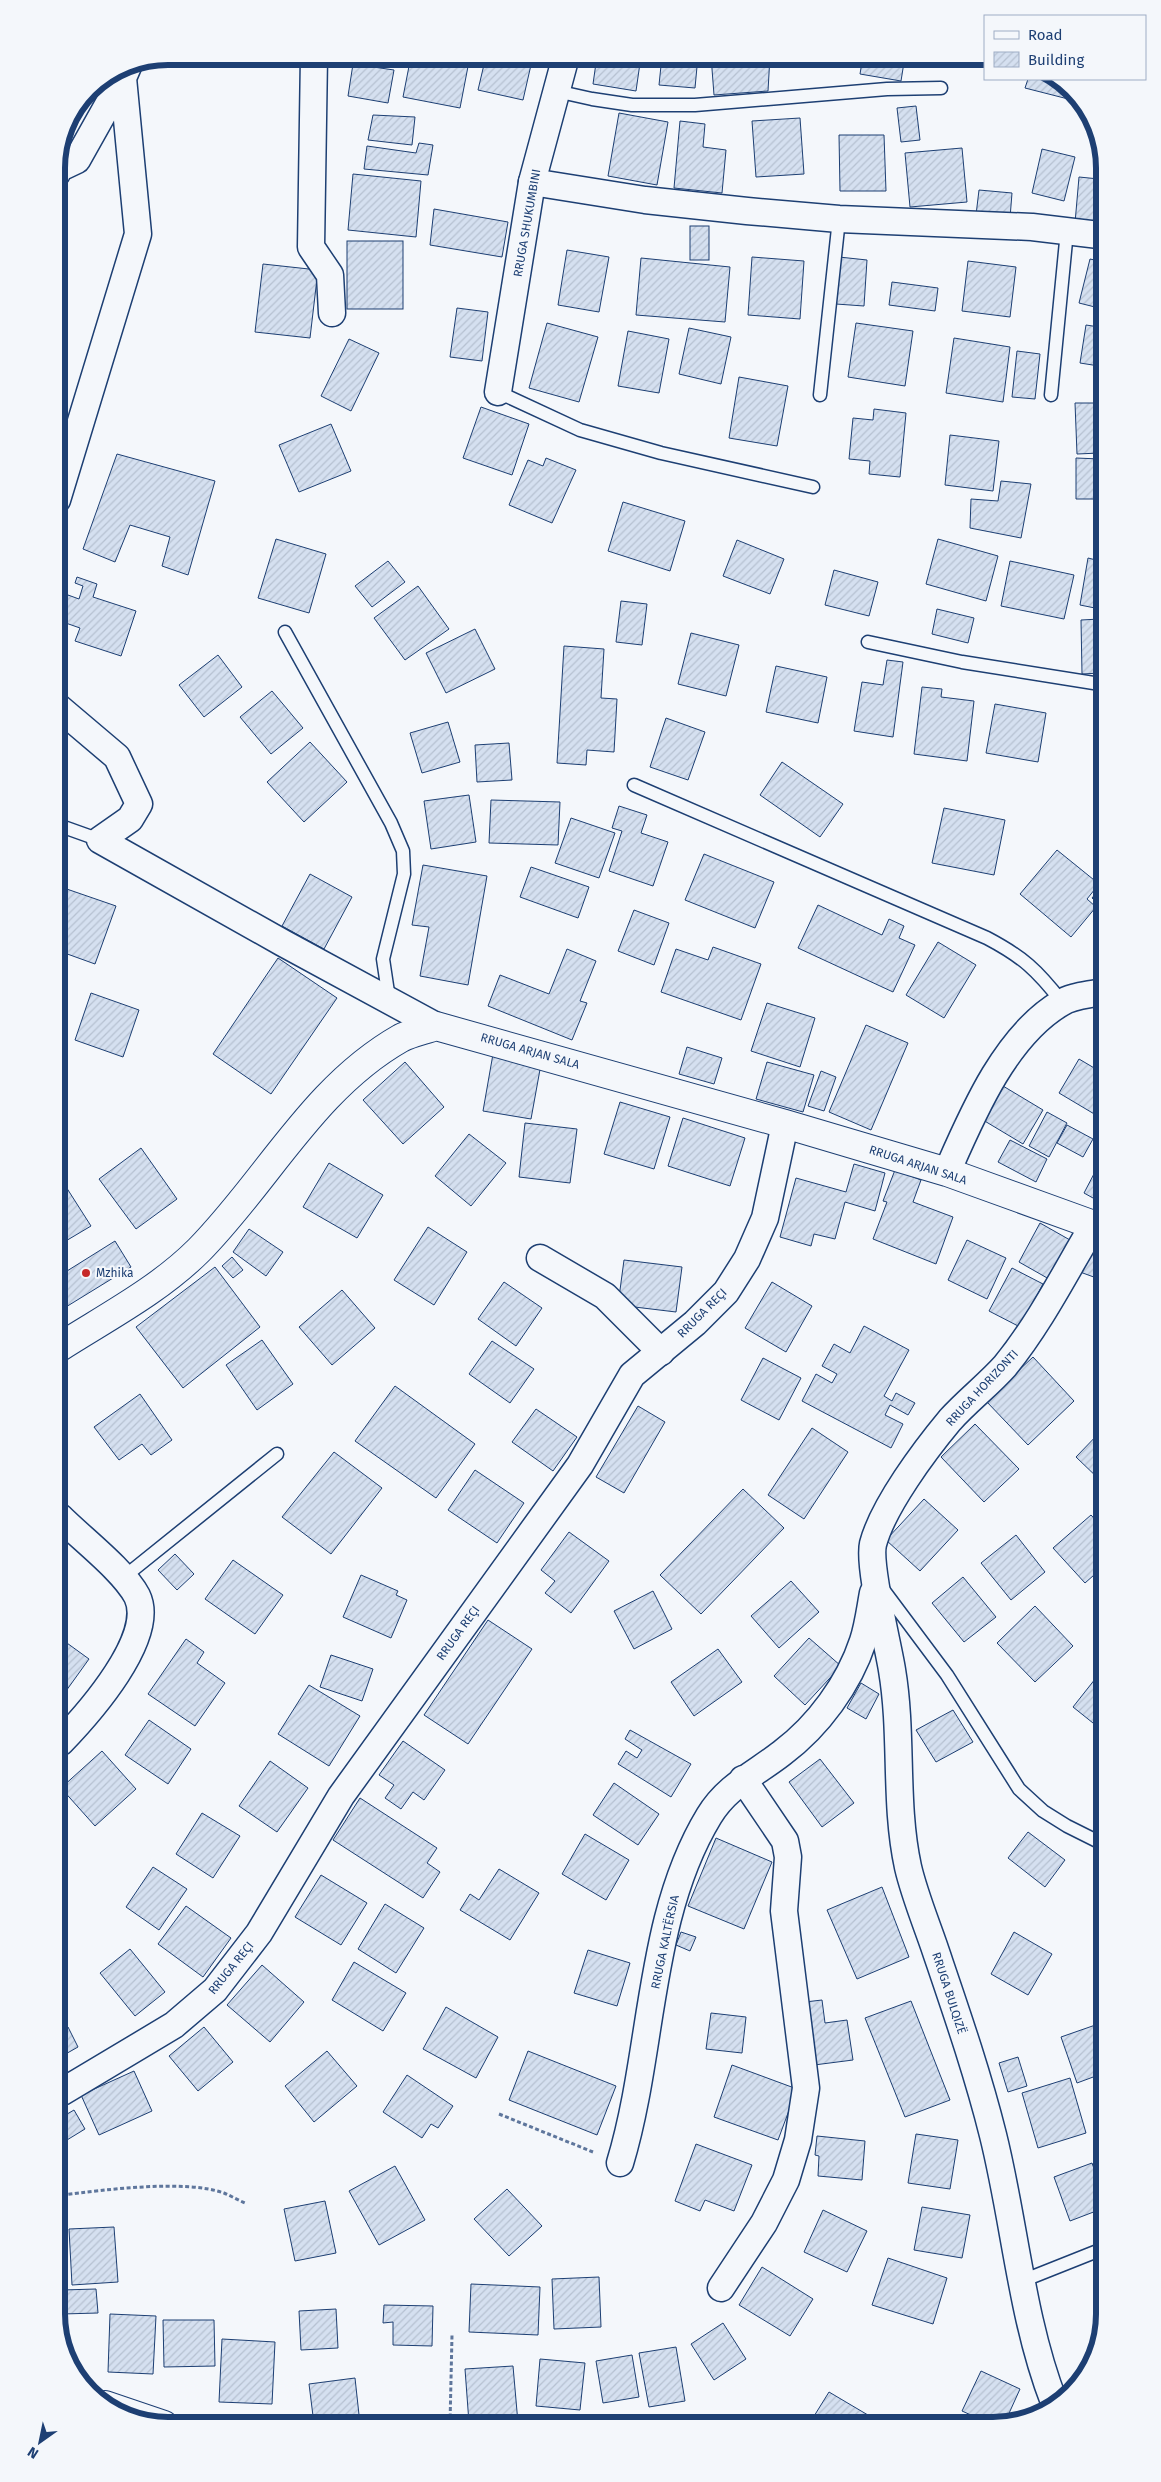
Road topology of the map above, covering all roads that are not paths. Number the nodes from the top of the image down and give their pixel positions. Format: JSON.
{"nodes":[{"id":1,"x":314,"y":65,"type":"edge"},
{"id":2,"x":563,"y":65,"type":"edge"},
{"id":3,"x":126,"y":74,"type":"edge"},
{"id":4,"x":123,"y":76,"type":"edge"},
{"id":5,"x":941,"y":88,"type":"dead end"},
{"id":6,"x":556,"y":90,"type":"junction"},
{"id":7,"x":65,"y":166,"type":"edge"},
{"id":8,"x":532,"y":182,"type":"junction"},
{"id":9,"x":839,"y":219,"type":"junction"},
{"id":10,"x":1067,"y":231,"type":"junction"},
{"id":11,"x":1096,"y":235,"type":"edge"},
{"id":12,"x":332,"y":313,"type":"dead end"},
{"id":13,"x":498,"y":392,"type":"joint"},
{"id":14,"x":1051,"y":395,"type":"dead end"},
{"id":15,"x":820,"y":396,"type":"dead end"},
{"id":16,"x":65,"y":474,"type":"edge"},
{"id":17,"x":813,"y":486,"type":"dead end"},
{"id":18,"x":284,"y":632,"type":"dead end"},
{"id":19,"x":868,"y":642,"type":"dead end"},
{"id":20,"x":1096,"y":683,"type":"edge"},
{"id":21,"x":65,"y":713,"type":"edge"},
{"id":22,"x":634,"y":785,"type":"dead end"},
{"id":23,"x":65,"y":828,"type":"edge"},
{"id":24,"x":100,"y":840,"type":"junction"},
{"id":25,"x":1096,"y":993,"type":"edge"},
{"id":26,"x":389,"y":1000,"type":"junction"},
{"id":27,"x":1062,"y":1002,"type":"junction"},
{"id":28,"x":436,"y":1026,"type":"junction"},
{"id":29,"x":785,"y":1124,"type":"junction"},
{"id":30,"x":947,"y":1172,"type":"junction"},
{"id":31,"x":1096,"y":1227,"type":"edge"},
{"id":32,"x":1096,"y":1229,"type":"edge"},
{"id":33,"x":540,"y":1258,"type":"dead end"},
{"id":34,"x":65,"y":1344,"type":"edge"},
{"id":35,"x":661,"y":1352,"type":"junction"},
{"id":36,"x":277,"y":1454,"type":"dead end"},
{"id":37,"x":65,"y":1522,"type":"edge"},
{"id":38,"x":124,"y":1577,"type":"junction"},
{"id":39,"x":876,"y":1580,"type":"junction"},
{"id":40,"x":65,"y":1738,"type":"edge"},
{"id":41,"x":743,"y":1778,"type":"junction"},
{"id":42,"x":1096,"y":1840,"type":"edge"},
{"id":43,"x":65,"y":2090,"type":"edge"},
{"id":44,"x":620,"y":2163,"type":"road end"},
{"id":45,"x":1096,"y":2252,"type":"edge"},
{"id":46,"x":1022,"y":2281,"type":"junction"},
{"id":47,"x":721,"y":2288,"type":"dead end"},
{"id":48,"x":1052,"y":2398,"type":"edge"}],
"edges":[{"from":1,"to":12,"type":"street"},
{"from":2,"to":6,"type":"street","name":"RRUGA SHUKUMBINI"},
{"from":3,"to":16,"type":"street"},
{"from":4,"to":7,"type":"street"},
{"from":5,"to":6,"type":"lane"},
{"from":6,"to":8,"type":"street","name":"RRUGA SHUKUMBINI"},
{"from":8,"to":9,"type":"street"},
{"from":8,"to":13,"type":"street","name":"RRUGA SHUKUMBINI"},
{"from":9,"to":10,"type":"street"},
{"from":9,"to":15,"type":"lane"},
{"from":10,"to":11,"type":"street"},
{"from":10,"to":14,"type":"lane"},
{"from":13,"to":17,"type":"lane"},
{"from":18,"to":26,"type":"lane"},
{"from":19,"to":20,"type":"lane"},
{"from":21,"to":24,"type":"street"},
{"from":22,"to":27,"type":"lane"},
{"from":23,"to":24,"type":"lane"},
{"from":24,"to":26,"type":"street"},
{"from":25,"to":27,"type":"street"},
{"from":26,"to":28,"type":"street"},
{"from":27,"to":30,"type":"street"},
{"from":28,"to":29,"type":"street","name":"RRUGA ARJAN SALA"},
{"from":28,"to":34,"type":"street"},
{"from":29,"to":30,"type":"street","name":"RRUGA ARJAN SALA"},
{"from":29,"to":35,"type":"street","name":"RRUGA REÇI"},
{"from":30,"to":31,"type":"street","name":"RRUGA ARJAN SALA"},
{"from":32,"to":39,"type":"street","name":"RRUGA HORIZONTI"},
{"from":33,"to":35,"type":"street"},
{"from":35,"to":43,"type":"street","name":"RRUGA REÇI"},
{"from":36,"to":38,"type":"lane"},
{"from":37,"to":38,"type":"street"},
{"from":38,"to":40,"type":"street"},
{"from":39,"to":41,"type":"street","name":"RRUGA KALTËRSIA"},
{"from":39,"to":42,"type":"lane"},
{"from":39,"to":46,"type":"street","name":"RRUGA BULQIZË"},
{"from":41,"to":44,"type":"street","name":"RRUGA KALTËRSIA"},
{"from":41,"to":47,"type":"street"},
{"from":45,"to":46,"type":"lane"},
{"from":46,"to":48,"type":"street","name":"RRUGA BULQIZË"}]}
